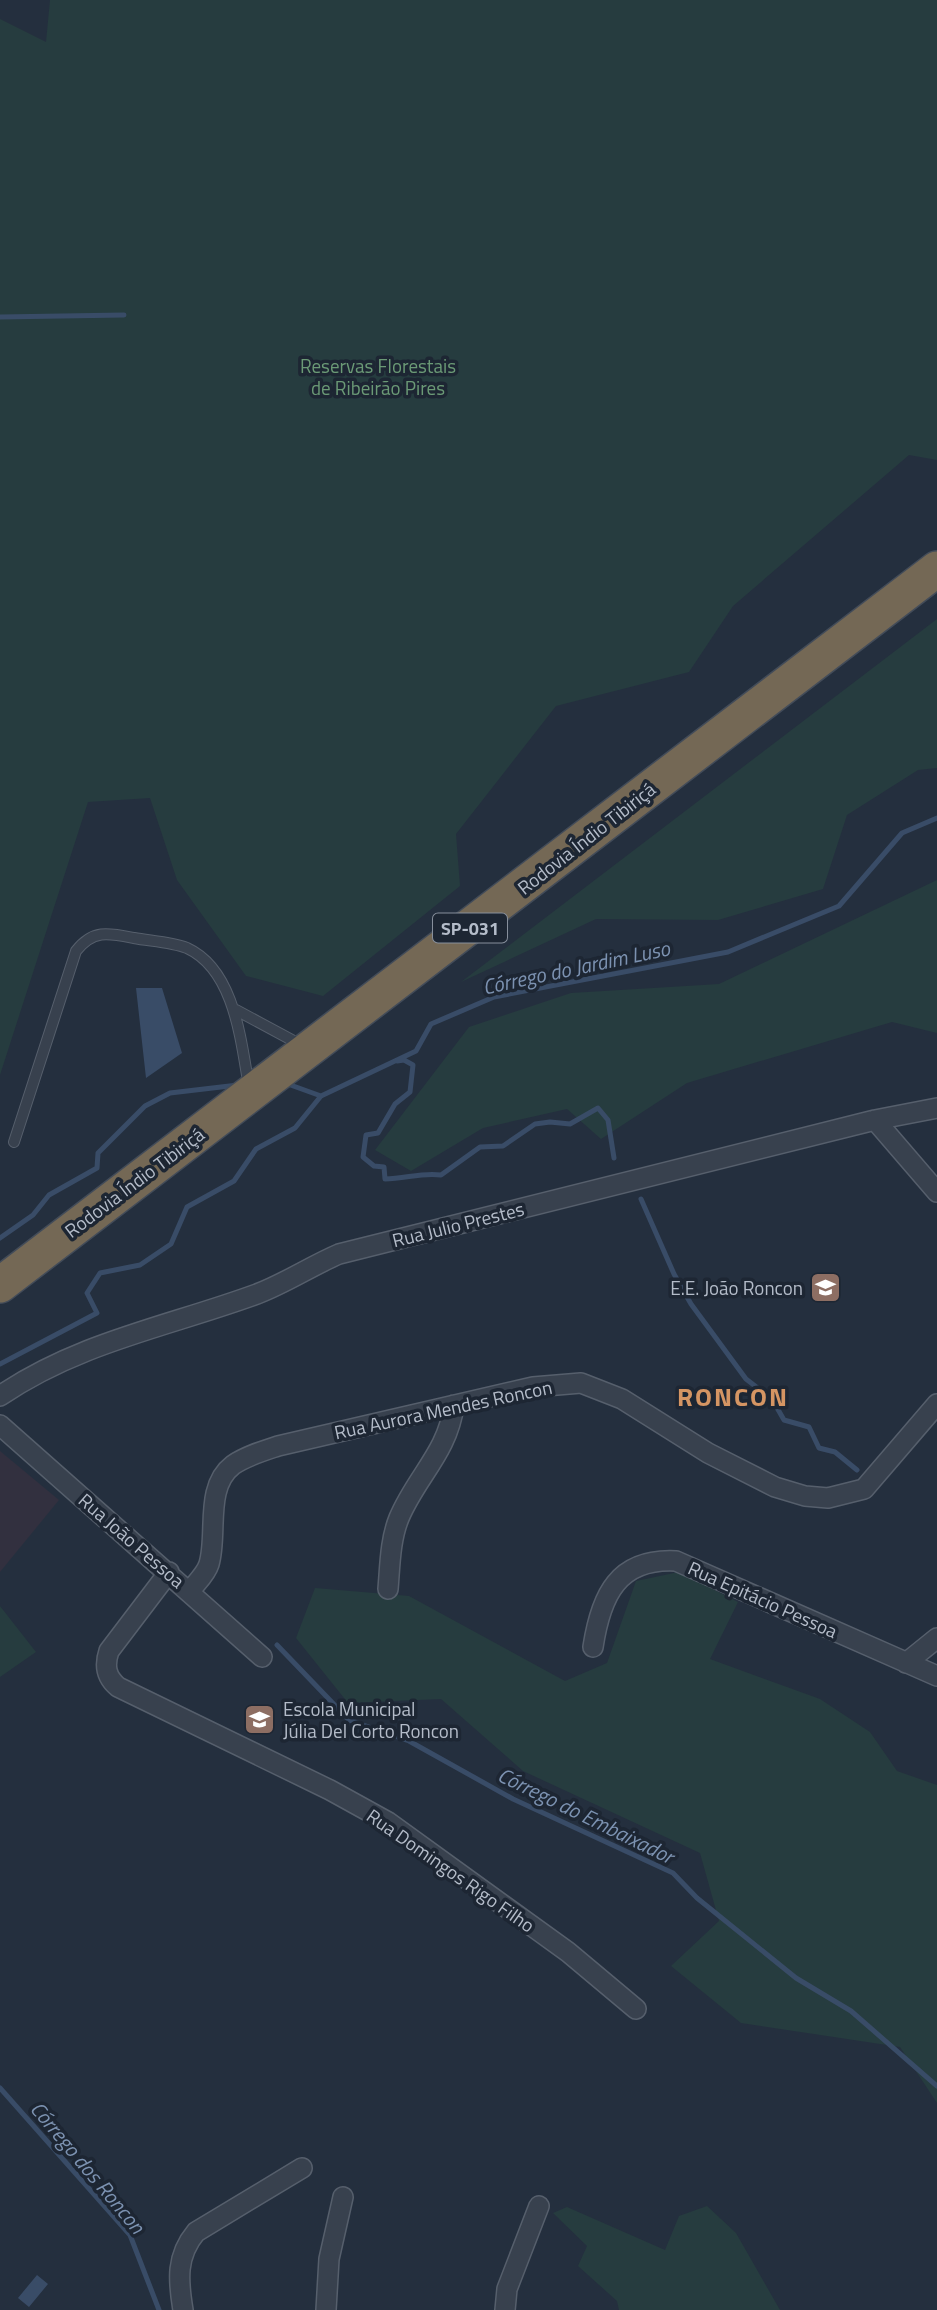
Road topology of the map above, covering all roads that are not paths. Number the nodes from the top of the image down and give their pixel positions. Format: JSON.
{"nodes":[{"id":1,"x":937,"y":569,"type":"edge"},
{"id":2,"x":236,"y":1010,"type":"junction"},
{"id":3,"x":309,"y":1049,"type":"junction"},
{"id":4,"x":250,"y":1094,"type":"junction"},
{"id":5,"x":937,"y":1108,"type":"edge"},
{"id":6,"x":875,"y":1120,"type":"junction"},
{"id":7,"x":14,"y":1142,"type":"dead end"},
{"id":8,"x":937,"y":1192,"type":"edge"},
{"id":9,"x":0,"y":1285,"type":"edge"},
{"id":10,"x":0,"y":1396,"type":"edge"},
{"id":11,"x":937,"y":1404,"type":"edge"},
{"id":12,"x":453,"y":1405,"type":"junction"},
{"id":13,"x":0,"y":1425,"type":"edge"},
{"id":14,"x":169,"y":1572,"type":"junction"},
{"id":15,"x":388,"y":1589,"type":"dead end"},
{"id":16,"x":190,"y":1591,"type":"junction"},
{"id":17,"x":937,"y":1638,"type":"edge"},
{"id":18,"x":593,"y":1647,"type":"dead end"},
{"id":19,"x":262,"y":1657,"type":"dead end"},
{"id":20,"x":906,"y":1663,"type":"junction"},
{"id":21,"x":937,"y":1676,"type":"edge"},
{"id":22,"x":636,"y":2009,"type":"dead end"},
{"id":23,"x":302,"y":2168,"type":"dead end"},
{"id":24,"x":343,"y":2197,"type":"dead end"},
{"id":25,"x":539,"y":2206,"type":"dead end"},
{"id":26,"x":183,"y":2310,"type":"edge"},
{"id":27,"x":326,"y":2310,"type":"edge"},
{"id":28,"x":505,"y":2310,"type":"edge"}],
"edges":[{"from":1,"to":3,"type":"highway","name":"Rodovia Índio Tibiriçá","number":"SP-031"},
{"from":2,"to":3,"type":"lane"},
{"from":2,"to":4,"type":"lane"},
{"from":2,"to":7,"type":"lane"},
{"from":3,"to":4,"type":"highway","name":"Rodovia Índio Tibiriçá","number":"SP-031"},
{"from":4,"to":9,"type":"highway","name":"Rodovia Índio Tibiriçá","number":"SP-031"},
{"from":5,"to":6,"type":"street","name":"Rua Julio Prestes"},
{"from":6,"to":8,"type":"street"},
{"from":6,"to":10,"type":"street","name":"Rua Julio Prestes"},
{"from":11,"to":12,"type":"street","name":"Rua Aurora Mendes Roncon"},
{"from":12,"to":15,"type":"street"},
{"from":12,"to":16,"type":"street","name":"Rua Aurora Mendes Roncon"},
{"from":13,"to":14,"type":"street","name":"Rua João Pessoa"},
{"from":14,"to":16,"type":"street","name":"Rua João Pessoa"},
{"from":14,"to":22,"type":"street","name":"Rua Domingos Rigo Filho"},
{"from":16,"to":19,"type":"street","name":"Rua João Pessoa"},
{"from":17,"to":20,"type":"street"},
{"from":18,"to":20,"type":"street","name":"Rua Epitácio Pessoa"},
{"from":20,"to":21,"type":"street","name":"Rua Epitácio Pessoa"},
{"from":23,"to":26,"type":"street"},
{"from":24,"to":27,"type":"street"},
{"from":25,"to":28,"type":"street"}]}
